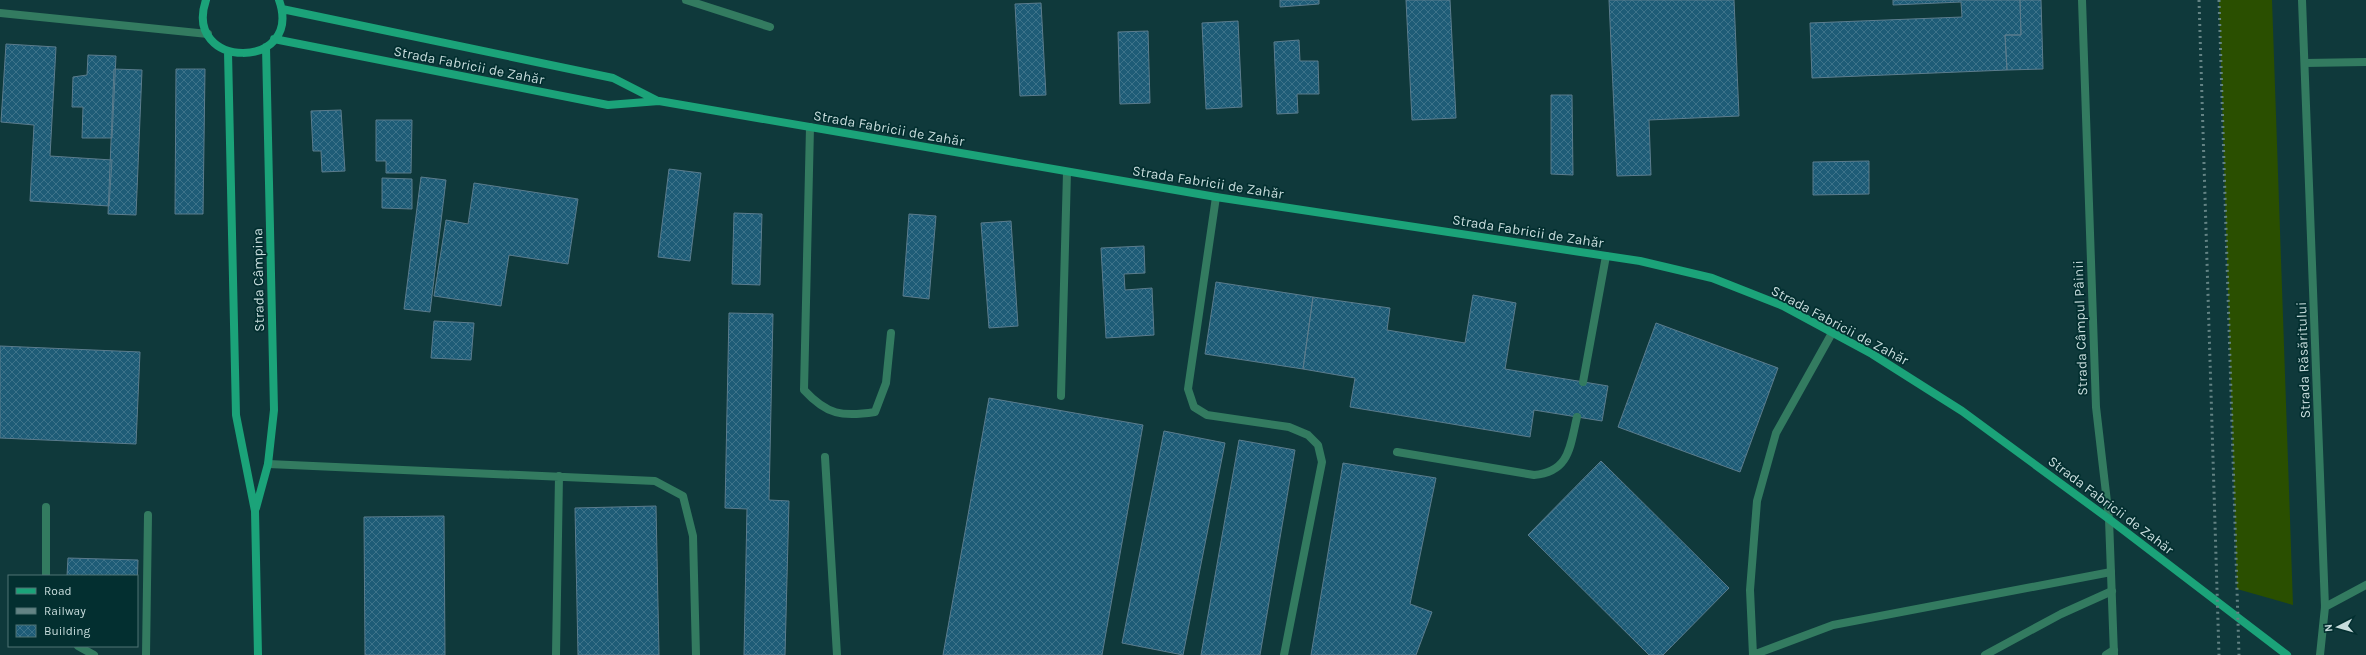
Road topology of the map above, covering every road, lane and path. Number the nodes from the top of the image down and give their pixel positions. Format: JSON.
{"nodes":[{"id":1,"x":206,"y":0,"type":"edge"},
{"id":2,"x":279,"y":0,"type":"edge"},
{"id":3,"x":686,"y":0,"type":"edge"},
{"id":4,"x":2082,"y":0,"type":"edge"},
{"id":5,"x":2302,"y":0,"type":"edge"},
{"id":6,"x":282,"y":9,"type":"junction"},
{"id":7,"x":0,"y":13,"type":"edge"},
{"id":8,"x":770,"y":27,"type":"dead end"},
{"id":9,"x":208,"y":34,"type":"junction"},
{"id":10,"x":274,"y":39,"type":"junction"},
{"id":11,"x":266,"y":47,"type":"junction"},
{"id":12,"x":228,"y":52,"type":"junction"},
{"id":13,"x":2366,"y":62,"type":"edge"},
{"id":14,"x":2305,"y":63,"type":"junction"},
{"id":15,"x":659,"y":101,"type":"junction"},
{"id":16,"x":810,"y":127,"type":"junction"},
{"id":17,"x":1067,"y":172,"type":"junction"},
{"id":18,"x":1216,"y":197,"type":"junction"},
{"id":19,"x":1606,"y":256,"type":"junction"},
{"id":20,"x":891,"y":333,"type":"dead end"},
{"id":21,"x":1832,"y":333,"type":"junction"},
{"id":22,"x":1583,"y":382,"type":"dead end"},
{"id":23,"x":1061,"y":396,"type":"dead end"},
{"id":24,"x":1577,"y":417,"type":"dead end"},
{"id":25,"x":1397,"y":452,"type":"dead end"},
{"id":26,"x":825,"y":457,"type":"dead end"},
{"id":27,"x":268,"y":464,"type":"junction"},
{"id":28,"x":559,"y":476,"type":"junction"},
{"id":29,"x":46,"y":507,"type":"dead end"},
{"id":30,"x":255,"y":511,"type":"junction"},
{"id":31,"x":148,"y":515,"type":"dead end"},
{"id":32,"x":2109,"y":519,"type":"junction"},
{"id":33,"x":2111,"y":572,"type":"junction"},
{"id":34,"x":46,"y":575,"type":"edge"},
{"id":35,"x":2366,"y":585,"type":"edge"},
{"id":36,"x":2112,"y":591,"type":"junction"},
{"id":37,"x":2325,"y":607,"type":"junction"},
{"id":38,"x":80,"y":647,"type":"edge"},
{"id":39,"x":2114,"y":653,"type":"edge"},
{"id":40,"x":94,"y":655,"type":"edge"},
{"id":41,"x":146,"y":655,"type":"edge"},
{"id":42,"x":258,"y":655,"type":"edge"},
{"id":43,"x":556,"y":655,"type":"edge"},
{"id":44,"x":696,"y":655,"type":"edge"},
{"id":45,"x":837,"y":655,"type":"edge"},
{"id":46,"x":1284,"y":655,"type":"edge"},
{"id":47,"x":1753,"y":655,"type":"edge"},
{"id":48,"x":1985,"y":655,"type":"edge"},
{"id":49,"x":2106,"y":655,"type":"edge"},
{"id":50,"x":2287,"y":655,"type":"edge"},
{"id":51,"x":2320,"y":655,"type":"edge"}],
"edges":[{"from":1,"to":9,"type":"street"},
{"from":2,"to":6,"type":"street"},
{"from":3,"to":8,"type":"street"},
{"from":4,"to":32,"type":"street","name":"Strada Câmpul Pâinii"},
{"from":5,"to":14,"type":"street","name":"Strada Răsăritului"},
{"from":6,"to":10,"type":"street"},
{"from":6,"to":15,"type":"street","name":"Strada Fabricii de Zahăr"},
{"from":7,"to":9,"type":"street"},
{"from":9,"to":12,"type":"street"},
{"from":10,"to":11,"type":"street"},
{"from":10,"to":15,"type":"street","name":"Strada Fabricii de Zahăr"},
{"from":11,"to":12,"type":"street"},
{"from":11,"to":27,"type":"street","name":"Strada Câmpina"},
{"from":12,"to":30,"type":"street","name":"Strada Câmpina"},
{"from":13,"to":14,"type":"street"},
{"from":14,"to":37,"type":"street","name":"Strada Răsăritului"},
{"from":15,"to":16,"type":"street","name":"Strada Fabricii de Zahăr"},
{"from":16,"to":17,"type":"street","name":"Strada Fabricii de Zahăr"},
{"from":16,"to":20,"type":"street"},
{"from":17,"to":18,"type":"street","name":"Strada Fabricii de Zahăr"},
{"from":17,"to":23,"type":"street"},
{"from":18,"to":19,"type":"street","name":"Strada Fabricii de Zahăr"},
{"from":18,"to":46,"type":"street"},
{"from":19,"to":21,"type":"street","name":"Strada Fabricii de Zahăr"},
{"from":19,"to":22,"type":"street"},
{"from":21,"to":32,"type":"street","name":"Strada Fabricii de Zahăr"},
{"from":21,"to":47,"type":"street"},
{"from":24,"to":25,"type":"street"},
{"from":26,"to":45,"type":"street"},
{"from":27,"to":28,"type":"street"},
{"from":27,"to":30,"type":"street","name":"Strada Câmpina"},
{"from":28,"to":43,"type":"street"},
{"from":28,"to":44,"type":"street"},
{"from":29,"to":34,"type":"street"},
{"from":30,"to":42,"type":"street","name":"Strada Câmpina"},
{"from":31,"to":41,"type":"street"},
{"from":32,"to":33,"type":"street","name":"Strada Câmpul Pâinii"},
{"from":32,"to":50,"type":"street","name":"Strada Fabricii de Zahăr"},
{"from":33,"to":36,"type":"street","name":"Strada Câmpul Pâinii"},
{"from":33,"to":47,"type":"street"},
{"from":35,"to":37,"type":"street"},
{"from":36,"to":39,"type":"street","name":"Strada Câmpul Pâinii"},
{"from":36,"to":48,"type":"street"},
{"from":37,"to":51,"type":"street","name":"Strada Răsăritului"},
{"from":38,"to":40,"type":"street"},
{"from":39,"to":49,"type":"street"}]}
